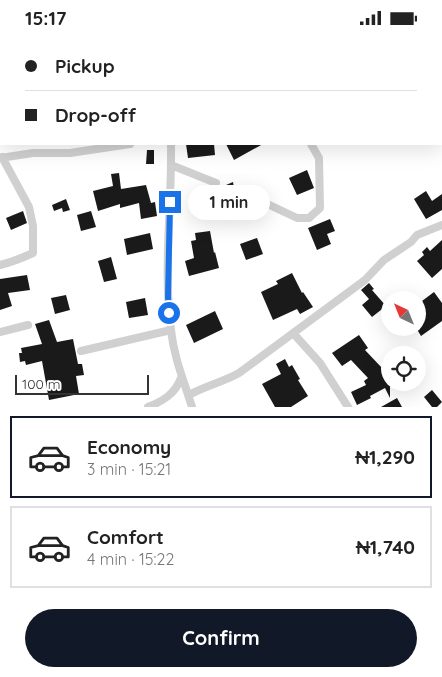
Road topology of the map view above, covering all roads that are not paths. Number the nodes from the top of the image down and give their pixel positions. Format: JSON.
{"nodes":[{"id":1,"x":123,"y":145,"type":"edge"},
{"id":2,"x":171,"y":145,"type":"edge"},
{"id":3,"x":312,"y":145,"type":"edge"},
{"id":4,"x":1,"y":157,"type":"edge"},
{"id":5,"x":171,"y":165,"type":"junction"},
{"id":6,"x":216,"y":183,"type":"dead end"},
{"id":7,"x":240,"y":191,"type":"dead end"},
{"id":8,"x":442,"y":225,"type":"edge"},
{"id":9,"x":0,"y":265,"type":"edge"},
{"id":10,"x":28,"y":325,"type":"dead end"},
{"id":11,"x":171,"y":330,"type":"junction"},
{"id":12,"x":0,"y":332,"type":"edge"},
{"id":13,"x":293,"y":333,"type":"junction"},
{"id":14,"x":81,"y":351,"type":"dead end"},
{"id":15,"x":182,"y":378,"type":"junction"},
{"id":16,"x":189,"y":395,"type":"junction"},
{"id":17,"x":148,"y":407,"type":"edge"},
{"id":18,"x":192,"y":407,"type":"edge"},
{"id":19,"x":348,"y":407,"type":"edge"}],
"edges":[{"from":1,"to":4,"type":"street"},
{"from":2,"to":5,"type":"street"},
{"from":3,"to":7,"type":"street"},
{"from":4,"to":9,"type":"street"},
{"from":5,"to":6,"type":"street"},
{"from":5,"to":11,"type":"street"},
{"from":8,"to":13,"type":"street"},
{"from":10,"to":12,"type":"street"},
{"from":11,"to":14,"type":"street"},
{"from":11,"to":15,"type":"street"},
{"from":13,"to":16,"type":"street"},
{"from":13,"to":19,"type":"street"},
{"from":15,"to":16,"type":"street"},
{"from":15,"to":17,"type":"street"},
{"from":16,"to":18,"type":"street"}]}
